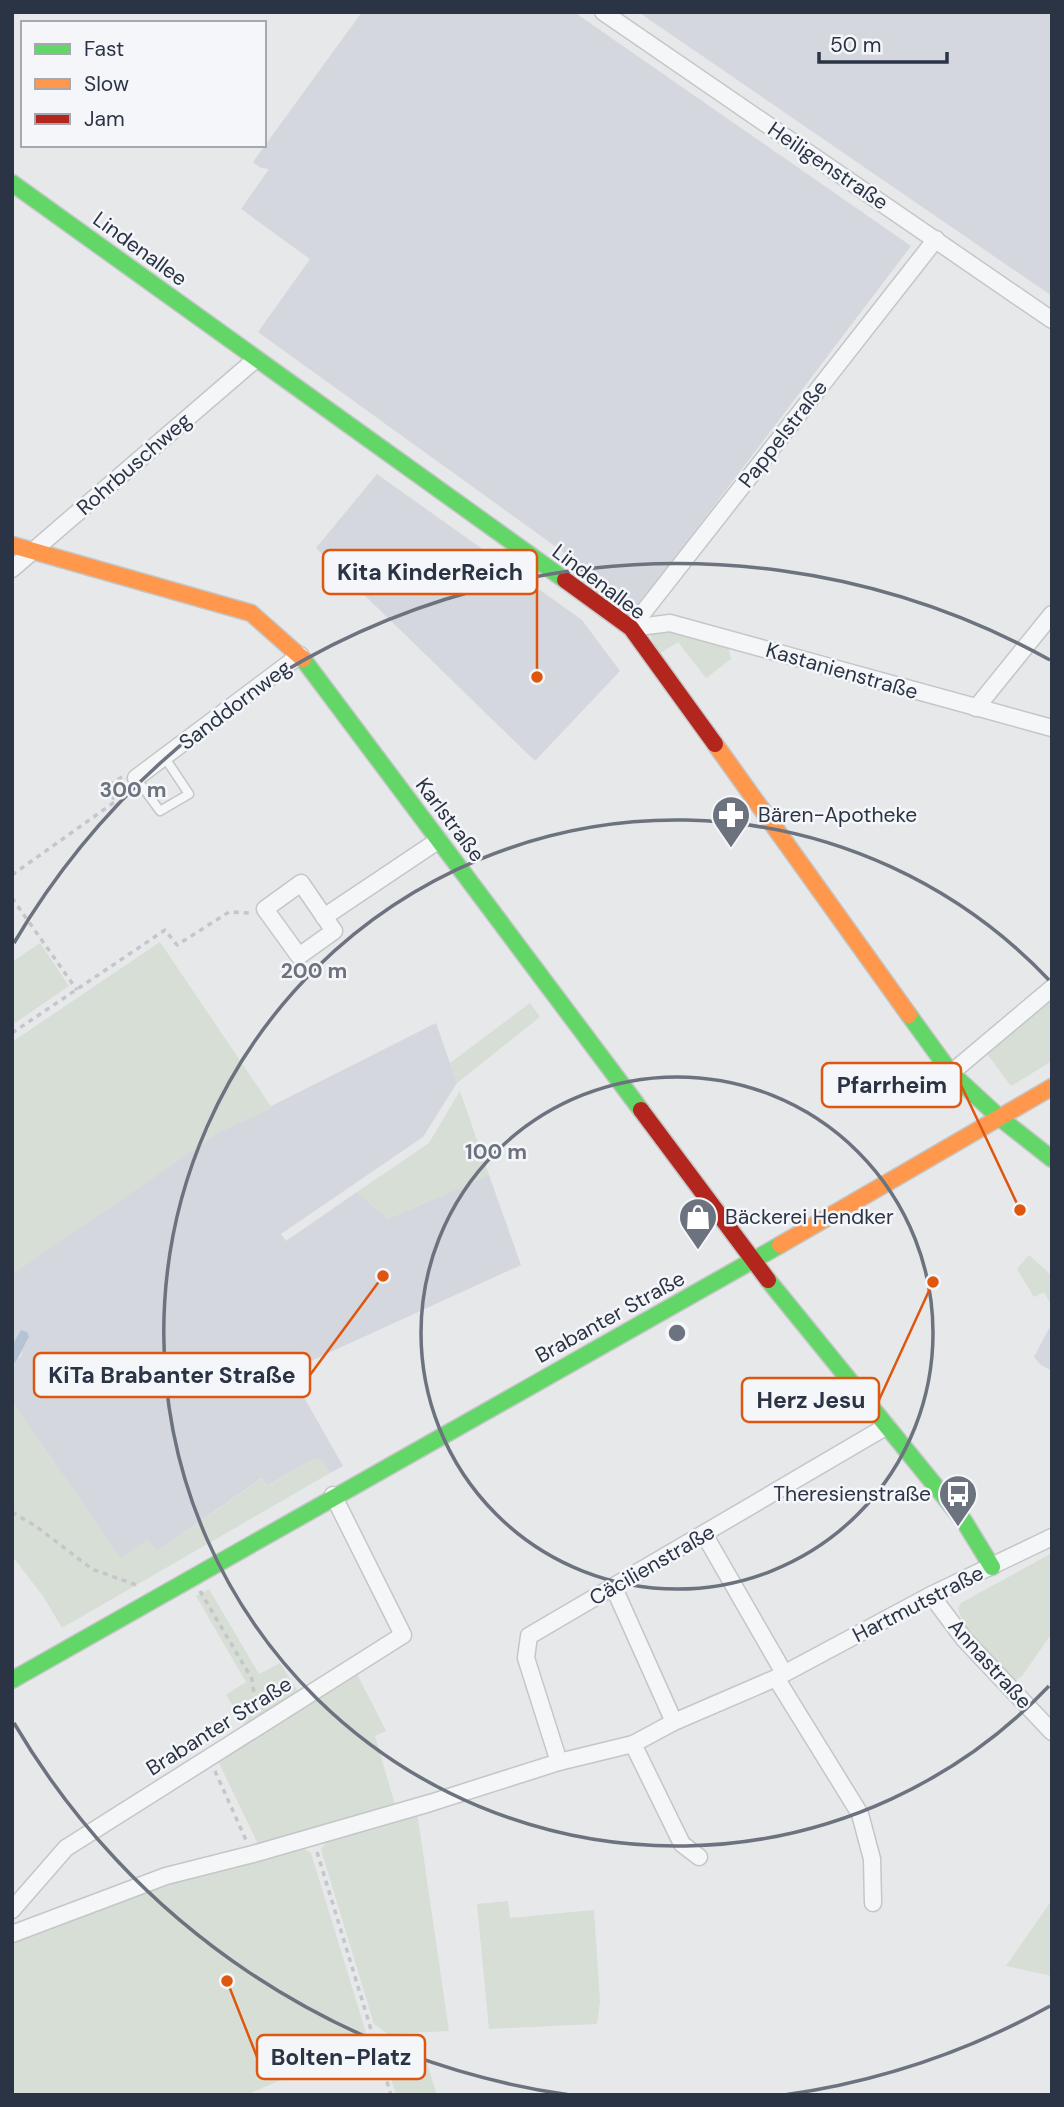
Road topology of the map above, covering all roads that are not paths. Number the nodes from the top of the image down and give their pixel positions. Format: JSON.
{"nodes":[{"id":1,"x":603,"y":12,"type":"edge"},
{"id":2,"x":12,"y":183,"type":"edge"},
{"id":3,"x":936,"y":239,"type":"junction"},
{"id":4,"x":1052,"y":320,"type":"edge"},
{"id":5,"x":256,"y":359,"type":"junction"},
{"id":6,"x":12,"y":545,"type":"edge"},
{"id":7,"x":33,"y":550,"type":"junction"},
{"id":8,"x":12,"y":569,"type":"edge"},
{"id":9,"x":1052,"y":614,"type":"edge"},
{"id":10,"x":631,"y":628,"type":"junction"},
{"id":11,"x":300,"y":655,"type":"junction"},
{"id":12,"x":976,"y":708,"type":"junction"},
{"id":13,"x":1052,"y":728,"type":"edge"},
{"id":14,"x":165,"y":758,"type":"junction"},
{"id":15,"x":136,"y":778,"type":"joint"},
{"id":16,"x":439,"y":840,"type":"junction"},
{"id":17,"x":324,"y":917,"type":"junction"},
{"id":18,"x":1052,"y":988,"type":"edge"},
{"id":19,"x":951,"y":1073,"type":"junction"},
{"id":20,"x":1052,"y":1087,"type":"edge"},
{"id":21,"x":1000,"y":1118,"type":"junction"},
{"id":22,"x":1052,"y":1159,"type":"edge"},
{"id":23,"x":753,"y":1260,"type":"junction"},
{"id":24,"x":887,"y":1426,"type":"junction"},
{"id":25,"x":333,"y":1495,"type":"junction"},
{"id":26,"x":704,"y":1534,"type":"junction"},
{"id":27,"x":1052,"y":1537,"type":"edge"},
{"id":28,"x":992,"y":1567,"type":"junction"},
{"id":29,"x":614,"y":1588,"type":"junction"},
{"id":30,"x":931,"y":1595,"type":"junction"},
{"id":31,"x":780,"y":1675,"type":"junction"},
{"id":32,"x":12,"y":1680,"type":"edge"},
{"id":33,"x":674,"y":1722,"type":"junction"},
{"id":34,"x":1052,"y":1732,"type":"edge"},
{"id":35,"x":633,"y":1744,"type":"junction"},
{"id":36,"x":559,"y":1762,"type":"junction"},
{"id":37,"x":699,"y":1857,"type":"dead end"},
{"id":38,"x":873,"y":1903,"type":"dead end"},
{"id":39,"x":12,"y":1910,"type":"edge"},
{"id":40,"x":12,"y":1934,"type":"edge"}],
"edges":[{"from":1,"to":3,"type":"street","name":"Heiligenstraße"},
{"from":2,"to":5,"type":"street","name":"Lindenallee"},
{"from":3,"to":4,"type":"street","name":"Heiligenstraße"},
{"from":3,"to":10,"type":"street","name":"Pappelstraße"},
{"from":5,"to":7,"type":"street","name":"Rohrbuschweg"},
{"from":5,"to":10,"type":"street","name":"Lindenallee"},
{"from":6,"to":7,"type":"street","name":"Karlstraße"},
{"from":7,"to":8,"type":"street","name":"Rohrbuschweg"},
{"from":7,"to":11,"type":"street","name":"Karlstraße"},
{"from":9,"to":12,"type":"street"},
{"from":10,"to":12,"type":"street","name":"Kastanienstraße"},
{"from":10,"to":19,"type":"street","name":"Lindenallee"},
{"from":11,"to":14,"type":"street","name":"Sanddornweg"},
{"from":11,"to":16,"type":"street","name":"Karlstraße"},
{"from":12,"to":13,"type":"street","name":"Kastanienstraße"},
{"from":14,"to":15,"type":"street","name":"Sanddornweg"},
{"from":14,"to":15,"type":"lane"},
{"from":16,"to":17,"type":"street"},
{"from":16,"to":23,"type":"street","name":"Karlstraße"},
{"from":17,"to":17,"type":"street"},
{"from":18,"to":19,"type":"street"},
{"from":19,"to":21,"type":"street","name":"Lindenallee"},
{"from":20,"to":21,"type":"street","name":"Brabanter Straße"},
{"from":21,"to":22,"type":"street","name":"Lindenallee"},
{"from":21,"to":23,"type":"street","name":"Brabanter Straße"},
{"from":23,"to":24,"type":"street"},
{"from":23,"to":25,"type":"street","name":"Brabanter Straße"},
{"from":24,"to":26,"type":"street","name":"Cäcilienstraße"},
{"from":24,"to":28,"type":"street"},
{"from":25,"to":32,"type":"street","name":"Brabanter Straße"},
{"from":25,"to":39,"type":"street","name":"Brabanter Straße"},
{"from":26,"to":29,"type":"street","name":"Cäcilienstraße"},
{"from":26,"to":31,"type":"street"},
{"from":27,"to":28,"type":"street","name":"Hartmutstraße"},
{"from":28,"to":30,"type":"street","name":"Hartmutstraße"},
{"from":29,"to":33,"type":"street"},
{"from":29,"to":36,"type":"street","name":"Cäcilienstraße"},
{"from":30,"to":31,"type":"street","name":"Hartmutstraße"},
{"from":30,"to":34,"type":"street","name":"Annastraße"},
{"from":31,"to":33,"type":"street","name":"Hartmutstraße"},
{"from":31,"to":38,"type":"street"},
{"from":33,"to":35,"type":"street","name":"Hartmutstraße"},
{"from":35,"to":36,"type":"street","name":"Hartmutstraße"},
{"from":35,"to":37,"type":"street"},
{"from":36,"to":40,"type":"street","name":"Hartmutstraße"}]}
